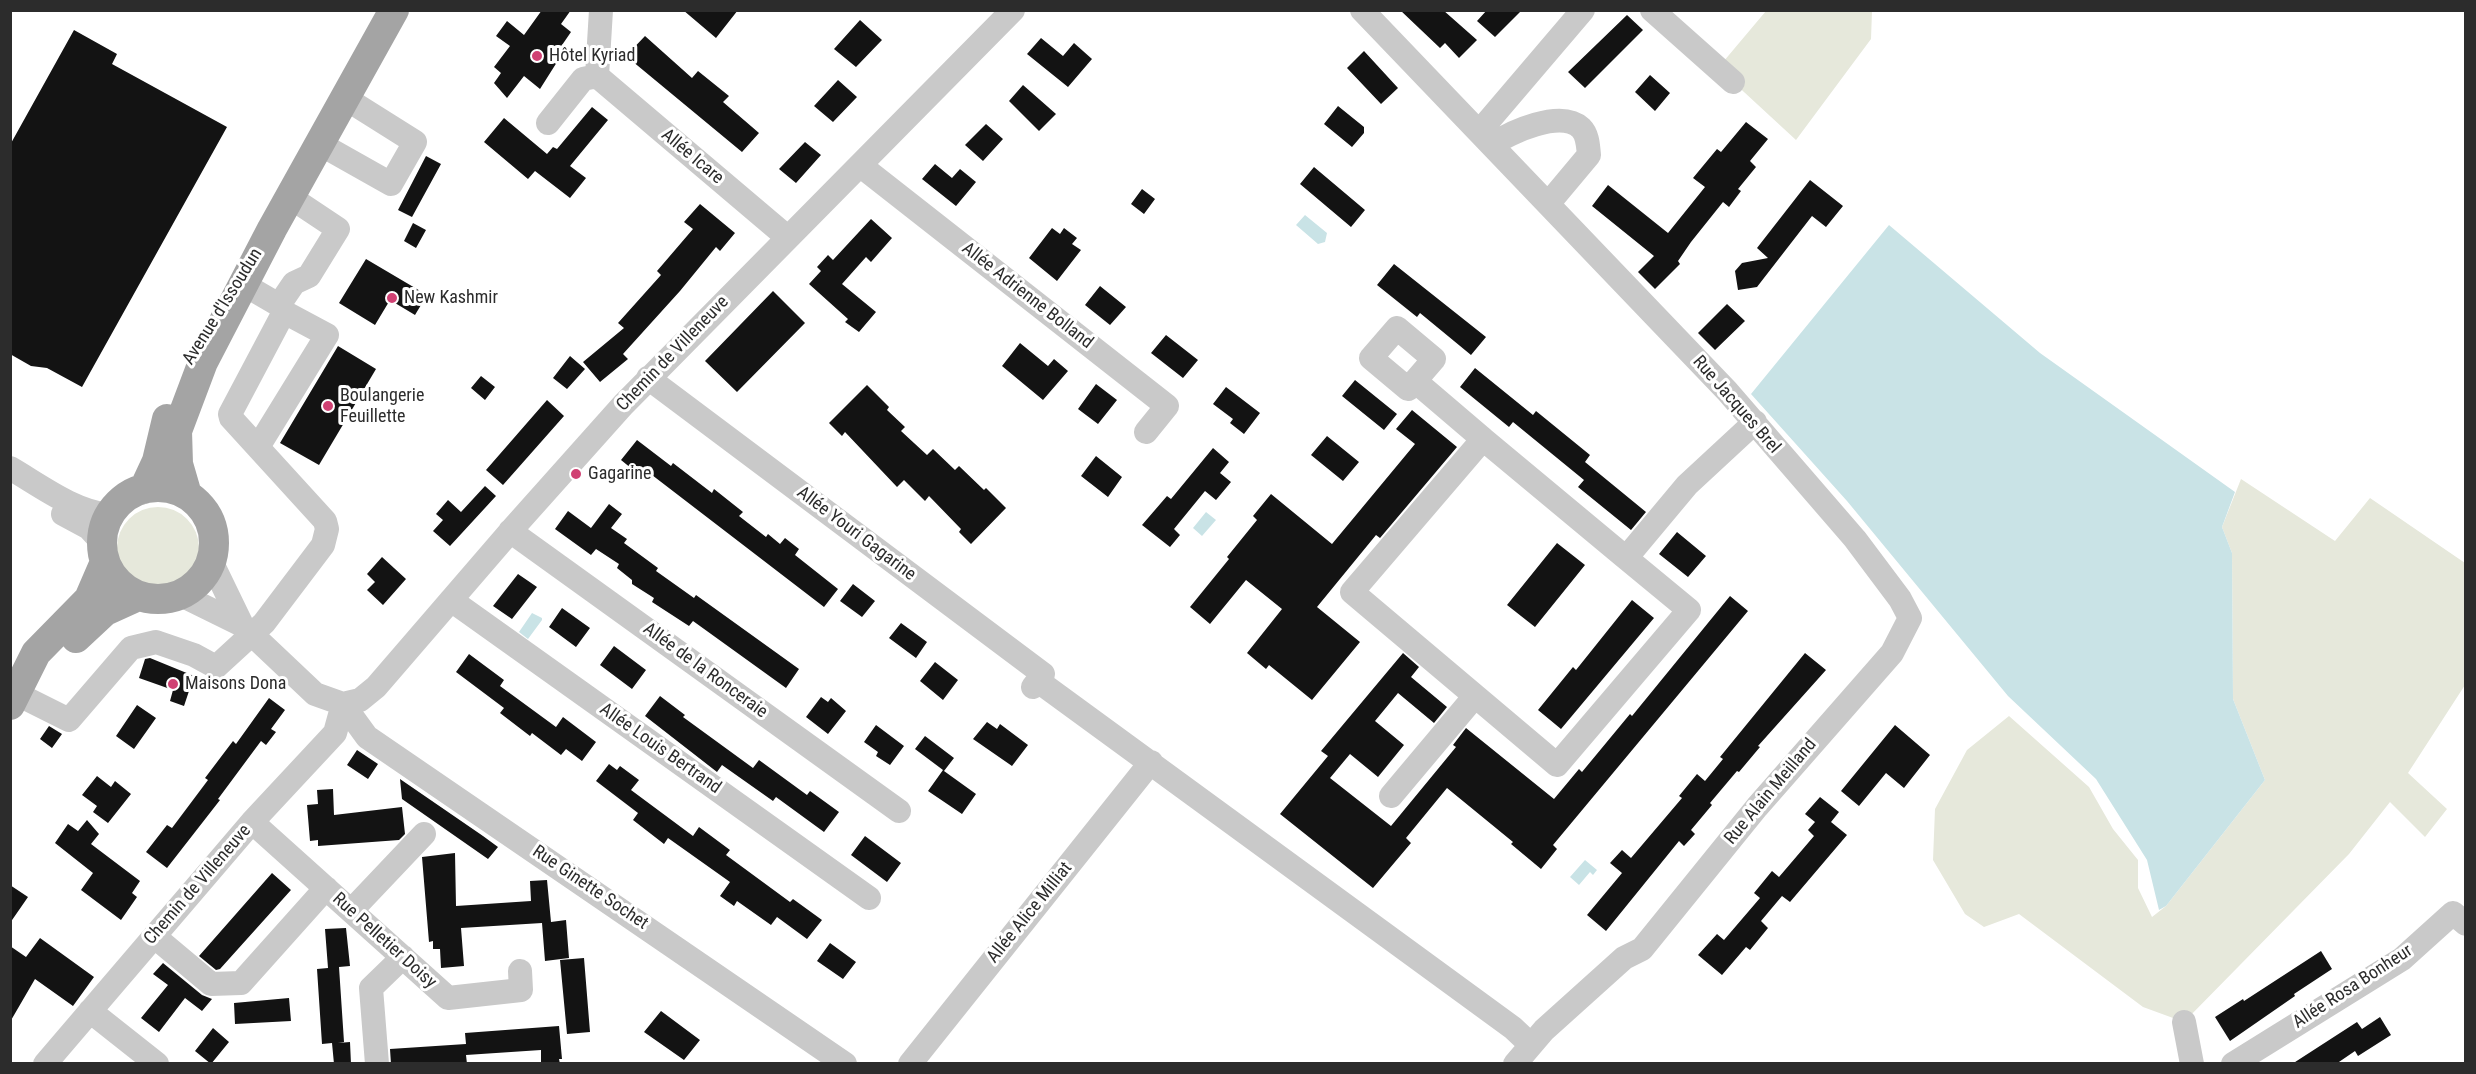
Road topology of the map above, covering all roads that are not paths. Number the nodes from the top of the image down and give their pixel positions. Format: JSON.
{"nodes":[{"id":1,"x":394,"y":10,"type":"edge"},
{"id":2,"x":601,"y":10,"type":"edge"},
{"id":3,"x":1013,"y":10,"type":"edge"},
{"id":4,"x":1362,"y":10,"type":"edge"},
{"id":5,"x":1583,"y":10,"type":"edge"},
{"id":6,"x":1652,"y":10,"type":"edge"},
{"id":7,"x":597,"y":76,"type":"junction"},
{"id":8,"x":1733,"y":82,"type":"dead end"},
{"id":9,"x":345,"y":98,"type":"junction"},
{"id":10,"x":548,"y":123,"type":"dead end"},
{"id":11,"x":1485,"y":138,"type":"junction"},
{"id":12,"x":320,"y":144,"type":"junction"},
{"id":13,"x":861,"y":166,"type":"junction"},
{"id":14,"x":290,"y":196,"type":"junction"},
{"id":15,"x":1548,"y":204,"type":"junction"},
{"id":16,"x":272,"y":229,"type":"junction"},
{"id":17,"x":787,"y":237,"type":"junction"},
{"id":18,"x":243,"y":284,"type":"junction"},
{"id":19,"x":282,"y":309,"type":"junction"},
{"id":20,"x":648,"y":378,"type":"junction"},
{"id":21,"x":1415,"y":381,"type":"dead end"},
{"id":22,"x":1755,"y":422,"type":"junction"},
{"id":23,"x":1146,"y":432,"type":"dead end"},
{"id":24,"x":1483,"y":439,"type":"junction"},
{"id":25,"x":258,"y":447,"type":"junction"},
{"id":26,"x":10,"y":468,"type":"edge"},
{"id":27,"x":10,"y":487,"type":"edge"},
{"id":28,"x":144,"y":489,"type":"junction"},
{"id":29,"x":187,"y":495,"type":"junction"},
{"id":30,"x":510,"y":531,"type":"junction"},
{"id":31,"x":105,"y":540,"type":"junction"},
{"id":32,"x":1626,"y":558,"type":"junction"},
{"id":33,"x":212,"y":561,"type":"junction"},
{"id":34,"x":181,"y":594,"type":"junction"},
{"id":35,"x":138,"y":596,"type":"junction"},
{"id":36,"x":450,"y":600,"type":"junction"},
{"id":37,"x":1910,"y":618,"type":"joint"},
{"id":38,"x":247,"y":630,"type":"junction"},
{"id":39,"x":1475,"y":696,"type":"junction"},
{"id":40,"x":14,"y":699,"type":"edge"},
{"id":41,"x":343,"y":704,"type":"junction"},
{"id":42,"x":1151,"y":762,"type":"junction"},
{"id":43,"x":1391,"y":796,"type":"dead end"},
{"id":44,"x":899,"y":811,"type":"dead end"},
{"id":45,"x":252,"y":822,"type":"junction"},
{"id":46,"x":424,"y":834,"type":"dead end"},
{"id":47,"x":326,"y":888,"type":"junction"},
{"id":48,"x":869,"y":898,"type":"dead end"},
{"id":49,"x":351,"y":911,"type":"junction"},
{"id":50,"x":2466,"y":924,"type":"edge"},
{"id":51,"x":155,"y":937,"type":"junction"},
{"id":52,"x":403,"y":957,"type":"junction"},
{"id":53,"x":520,"y":971,"type":"dead end"},
{"id":54,"x":90,"y":1011,"type":"junction"},
{"id":55,"x":2184,"y":1022,"type":"dead end"},
{"id":56,"x":1531,"y":1045,"type":"junction"},
{"id":57,"x":45,"y":1064,"type":"edge"},
{"id":58,"x":157,"y":1064,"type":"edge"},
{"id":59,"x":377,"y":1064,"type":"edge"},
{"id":60,"x":845,"y":1064,"type":"edge"},
{"id":61,"x":909,"y":1064,"type":"edge"},
{"id":62,"x":1515,"y":1064,"type":"edge"},
{"id":63,"x":2192,"y":1064,"type":"edge"},
{"id":64,"x":2234,"y":1064,"type":"edge"}],
"edges":[{"from":1,"to":9,"type":"main road","name":"Avenue d'Issoudun"},
{"from":2,"to":7,"type":"street"},
{"from":3,"to":13,"type":"street","name":"Chemin de Villeneuve"},
{"from":4,"to":11,"type":"street","name":"Rue Jacques Brel"},
{"from":5,"to":11,"type":"street"},
{"from":6,"to":8,"type":"street"},
{"from":7,"to":10,"type":"street"},
{"from":7,"to":17,"type":"street","name":"Allée Icare"},
{"from":9,"to":12,"type":"main road","name":"Avenue d'Issoudun"},
{"from":9,"to":12,"type":"street"},
{"from":11,"to":15,"type":"street","name":"Rue Jacques Brel"},
{"from":11,"to":15,"type":"street"},
{"from":12,"to":14,"type":"main road","name":"Avenue d'Issoudun"},
{"from":13,"to":17,"type":"street","name":"Chemin de Villeneuve"},
{"from":13,"to":23,"type":"street","name":"Allée Adrienne Bolland"},
{"from":14,"to":16,"type":"main road","name":"Avenue d'Issoudun"},
{"from":14,"to":19,"type":"street"},
{"from":15,"to":22,"type":"street","name":"Rue Jacques Brel"},
{"from":16,"to":18,"type":"main road","name":"Avenue d'Issoudun"},
{"from":16,"to":28,"type":"main road","name":"Avenue d'Issoudun"},
{"from":17,"to":20,"type":"street","name":"Chemin de Villeneuve"},
{"from":18,"to":19,"type":"street"},
{"from":18,"to":29,"type":"main road","name":"Avenue d'Issoudun"},
{"from":19,"to":25,"type":"street"},
{"from":19,"to":25,"type":"street"},
{"from":20,"to":30,"type":"street","name":"Chemin de Villeneuve"},
{"from":20,"to":42,"type":"street","name":"Allée Youri Gagarine"},
{"from":21,"to":24,"type":"street"},
{"from":22,"to":32,"type":"street"},
{"from":22,"to":37,"type":"street","name":"Rue Jacques Brel"},
{"from":24,"to":32,"type":"street"},
{"from":24,"to":39,"type":"street"},
{"from":25,"to":38,"type":"street"},
{"from":26,"to":31,"type":"street"},
{"from":27,"to":31,"type":"street"},
{"from":28,"to":29,"type":"main road"},
{"from":28,"to":31,"type":"main road"},
{"from":29,"to":33,"type":"main road"},
{"from":30,"to":36,"type":"street","name":"Chemin de Villeneuve"},
{"from":30,"to":44,"type":"street","name":"Allée de la Ronceraie"},
{"from":31,"to":35,"type":"main road"},
{"from":31,"to":40,"type":"main road"},
{"from":32,"to":39,"type":"street"},
{"from":33,"to":34,"type":"main road"},
{"from":33,"to":38,"type":"street"},
{"from":34,"to":35,"type":"main road"},
{"from":34,"to":38,"type":"street"},
{"from":35,"to":40,"type":"main road"},
{"from":36,"to":41,"type":"street","name":"Chemin de Villeneuve"},
{"from":36,"to":48,"type":"street","name":"Allée Louis Bertrand"},
{"from":37,"to":56,"type":"street","name":"Rue Alain Meilland"},
{"from":38,"to":40,"type":"street"},
{"from":38,"to":41,"type":"street"},
{"from":39,"to":43,"type":"street"},
{"from":41,"to":45,"type":"street","name":"Chemin de Villeneuve"},
{"from":41,"to":60,"type":"street","name":"Rue Ginette Sochet"},
{"from":42,"to":56,"type":"street"},
{"from":42,"to":61,"type":"street","name":"Allée Alice Milliat"},
{"from":45,"to":47,"type":"street","name":"Rue Pelletier Doisy"},
{"from":45,"to":51,"type":"street","name":"Chemin de Villeneuve"},
{"from":46,"to":49,"type":"street"},
{"from":47,"to":49,"type":"street","name":"Rue Pelletier Doisy"},
{"from":47,"to":51,"type":"street"},
{"from":49,"to":52,"type":"street","name":"Rue Pelletier Doisy"},
{"from":50,"to":64,"type":"street","name":"Allée Rosa Bonheur"},
{"from":51,"to":54,"type":"street","name":"Chemin de Villeneuve"},
{"from":52,"to":53,"type":"street","name":"Rue Pelletier Doisy"},
{"from":52,"to":59,"type":"street"},
{"from":54,"to":57,"type":"street","name":"Chemin de Villeneuve"},
{"from":54,"to":58,"type":"street"},
{"from":55,"to":63,"type":"street"},
{"from":56,"to":62,"type":"street","name":"Rue Alain Meilland"}]}
